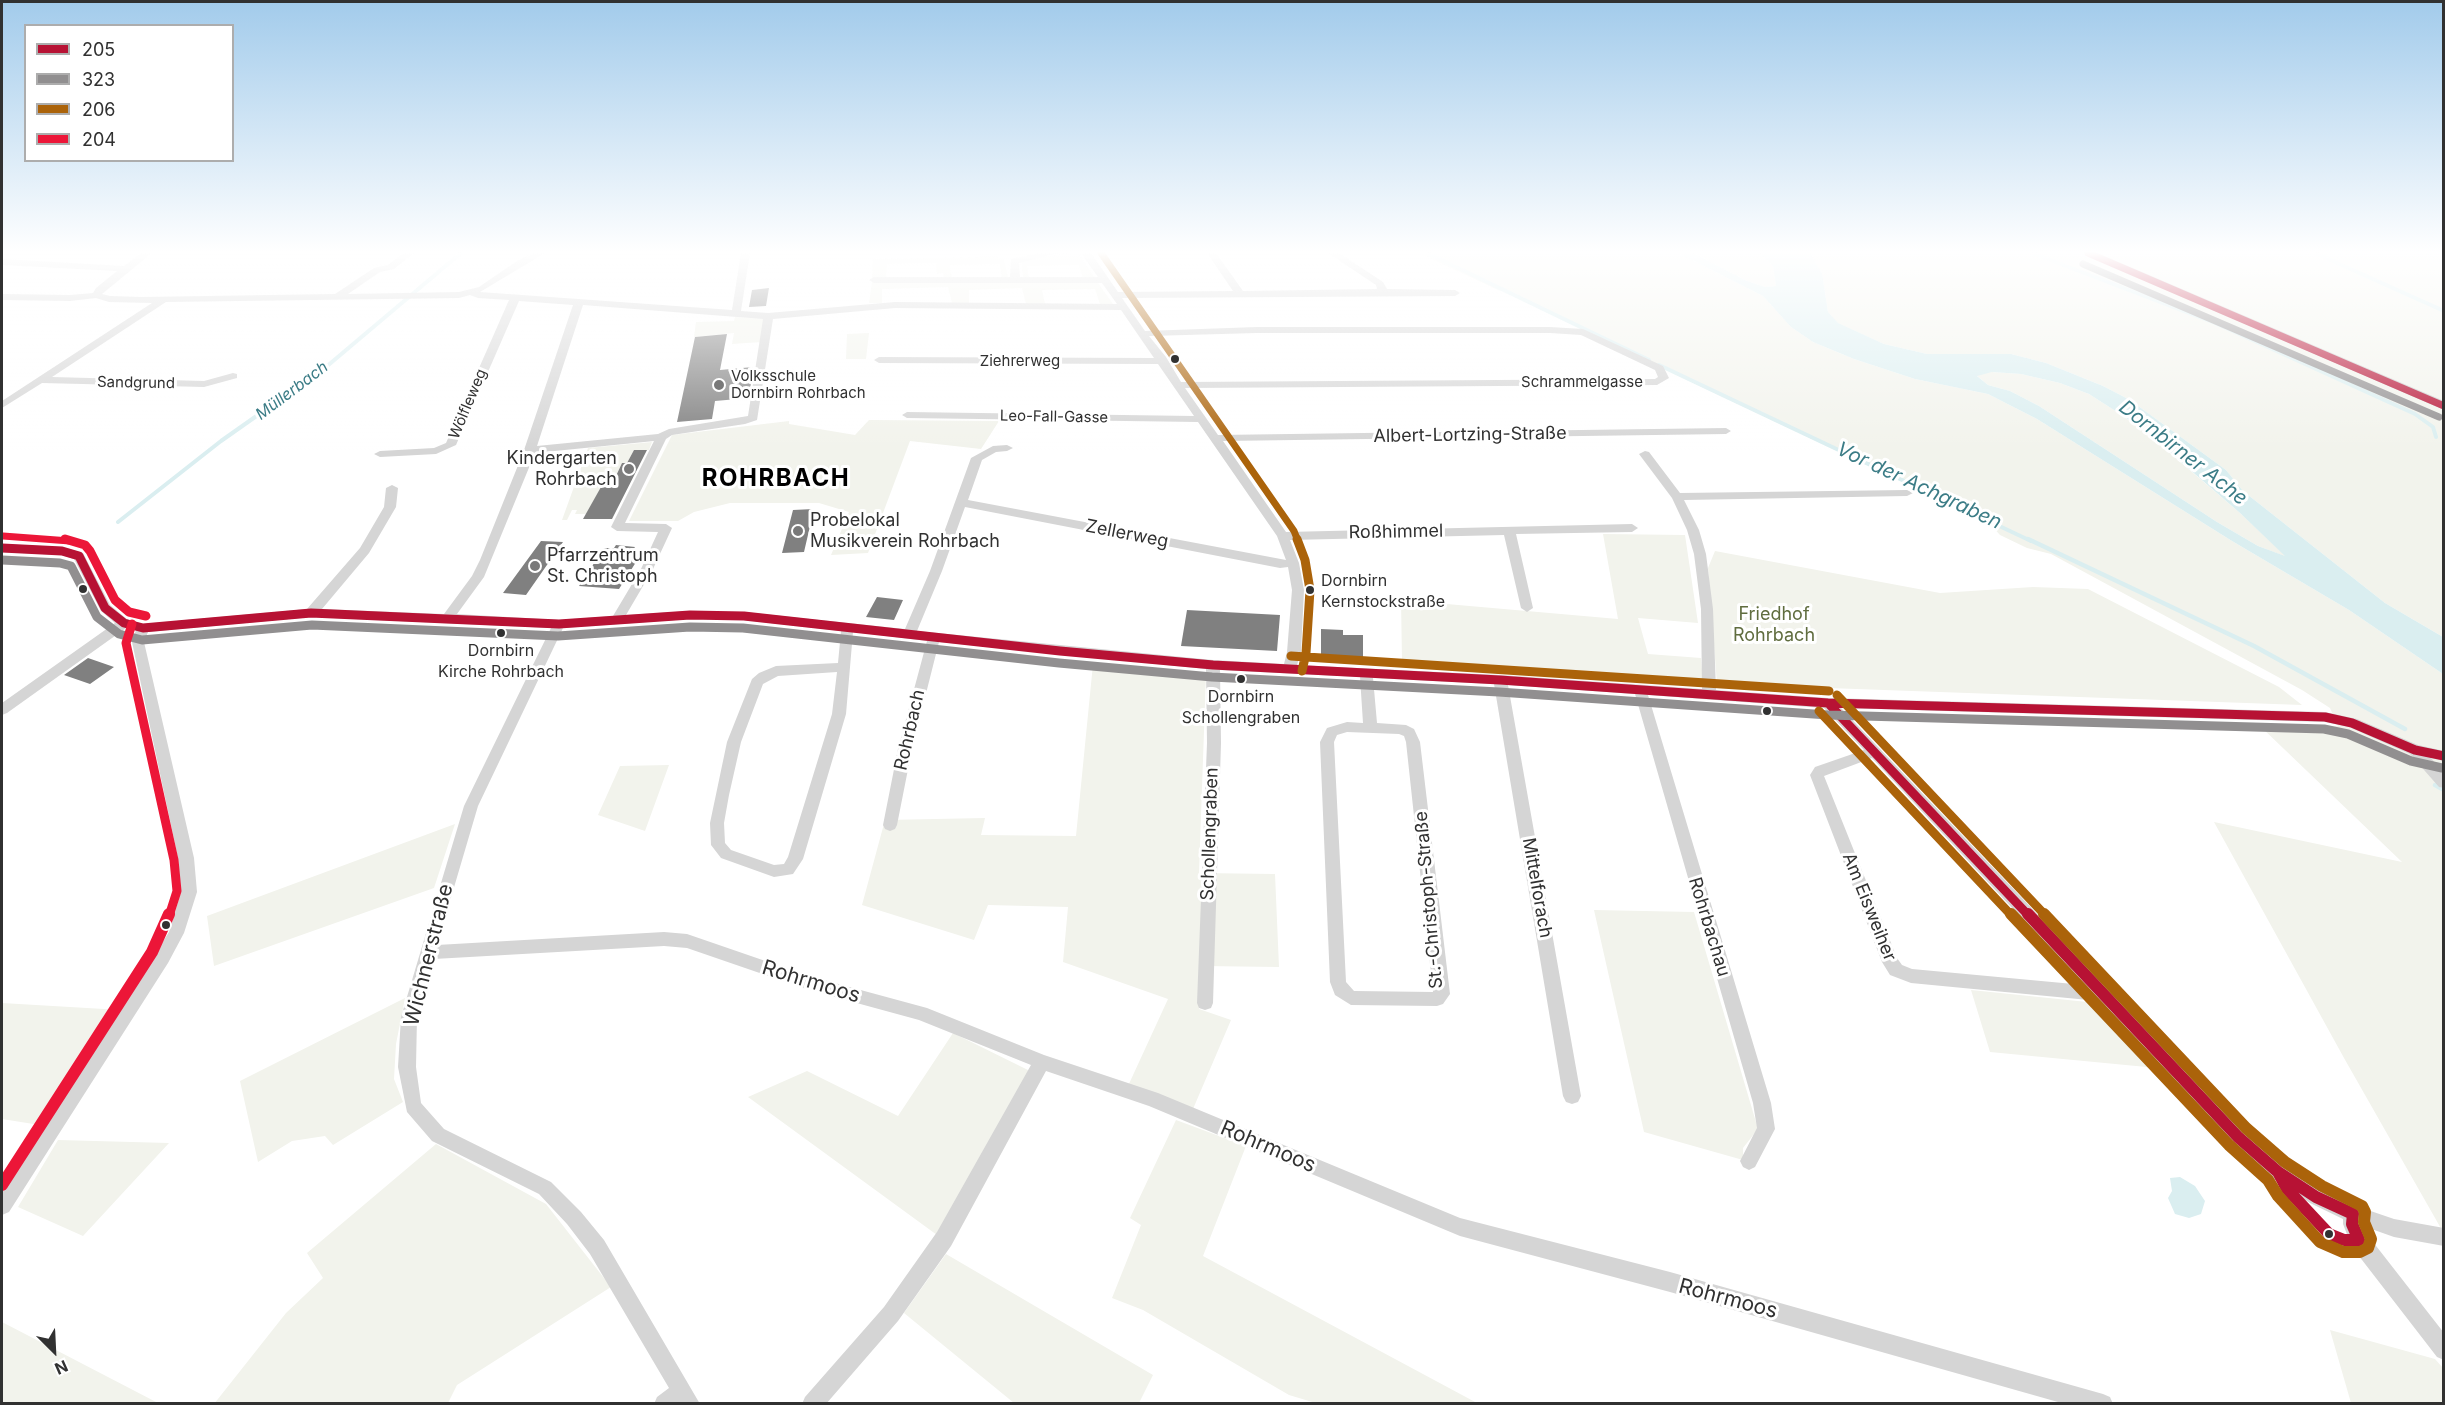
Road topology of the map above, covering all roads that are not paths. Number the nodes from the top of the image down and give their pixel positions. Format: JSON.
{"nodes":[{"id":1,"x":134,"y":319,"type":"edge"},
{"id":2,"x":506,"y":319,"type":"edge"},
{"id":3,"x":574,"y":319,"type":"edge"},
{"id":4,"x":768,"y":319,"type":"edge"},
{"id":5,"x":1132,"y":319,"type":"edge"},
{"id":6,"x":2241,"y":319,"type":"edge"},
{"id":7,"x":1143,"y":334,"type":"junction"},
{"id":8,"x":1162,"y":359,"type":"junction"},
{"id":9,"x":879,"y":360,"type":"dead end"},
{"id":10,"x":233,"y":376,"type":"dead end"},
{"id":11,"x":39,"y":380,"type":"junction"},
{"id":12,"x":1179,"y":385,"type":"junction"},
{"id":13,"x":2,"y":405,"type":"edge"},
{"id":14,"x":2444,"y":406,"type":"edge"},
{"id":15,"x":907,"y":415,"type":"dead end"},
{"id":16,"x":1201,"y":419,"type":"junction"},
{"id":17,"x":1726,"y":431,"type":"dead end"},
{"id":18,"x":661,"y":437,"type":"junction"},
{"id":19,"x":1214,"y":438,"type":"junction"},
{"id":20,"x":1007,"y":448,"type":"dead end"},
{"id":21,"x":530,"y":450,"type":"junction"},
{"id":22,"x":380,"y":454,"type":"dead end"},
{"id":23,"x":1645,"y":454,"type":"dead end"},
{"id":24,"x":392,"y":488,"type":"dead end"},
{"id":25,"x":1907,"y":494,"type":"dead end"},
{"id":26,"x":1677,"y":497,"type":"junction"},
{"id":27,"x":960,"y":502,"type":"junction"},
{"id":28,"x":1632,"y":528,"type":"dead end"},
{"id":29,"x":1509,"y":530,"type":"junction"},
{"id":30,"x":1283,"y":536,"type":"junction"},
{"id":31,"x":2,"y":548,"type":"edge"},
{"id":32,"x":1293,"y":563,"type":"junction"},
{"id":33,"x":1527,"y":608,"type":"dead end"},
{"id":34,"x":311,"y":613,"type":"junction"},
{"id":35,"x":448,"y":618,"type":"junction"},
{"id":36,"x":616,"y":621,"type":"junction"},
{"id":37,"x":124,"y":623,"type":"junction"},
{"id":38,"x":559,"y":624,"type":"junction"},
{"id":39,"x":849,"y":627,"type":"junction"},
{"id":40,"x":143,"y":628,"type":"junction"},
{"id":41,"x":909,"y":634,"type":"junction"},
{"id":42,"x":934,"y":637,"type":"junction"},
{"id":43,"x":1213,"y":665,"type":"junction"},
{"id":44,"x":844,"y":667,"type":"junction"},
{"id":45,"x":1290,"y":668,"type":"junction"},
{"id":46,"x":1366,"y":672,"type":"junction"},
{"id":47,"x":1500,"y":680,"type":"junction"},
{"id":48,"x":1640,"y":690,"type":"junction"},
{"id":49,"x":1709,"y":696,"type":"junction"},
{"id":50,"x":1828,"y":703,"type":"junction"},
{"id":51,"x":2,"y":710,"type":"edge"},
{"id":52,"x":1370,"y":728,"type":"junction"},
{"id":53,"x":2415,"y":750,"type":"junction"},
{"id":54,"x":1874,"y":752,"type":"junction"},
{"id":55,"x":2444,"y":756,"type":"edge"},
{"id":56,"x":2444,"y":783,"type":"edge"},
{"id":57,"x":890,"y":825,"type":"dead end"},
{"id":58,"x":429,"y":952,"type":"junction"},
{"id":59,"x":2102,"y":994,"type":"junction"},
{"id":60,"x":1204,"y":1003,"type":"dead end"},
{"id":61,"x":1042,"y":1062,"type":"junction"},
{"id":62,"x":1572,"y":1096,"type":"dead end"},
{"id":63,"x":1749,"y":1161,"type":"dead end"},
{"id":64,"x":2,"y":1206,"type":"edge"},
{"id":65,"x":2353,"y":1214,"type":"junction"},
{"id":66,"x":2444,"y":1237,"type":"edge"},
{"id":67,"x":2444,"y":1350,"type":"edge"},
{"id":68,"x":686,"y":1397,"type":"edge"},
{"id":69,"x":664,"y":1404,"type":"edge"},
{"id":70,"x":812,"y":1404,"type":"edge"},
{"id":71,"x":2103,"y":1404,"type":"edge"}],
"edges":[{"from":1,"to":11,"type":"street"},
{"from":2,"to":22,"type":"street","name":"Wölfleweg"},
{"from":3,"to":21,"type":"street"},
{"from":4,"to":18,"type":"street"},
{"from":5,"to":7,"type":"street"},
{"from":6,"to":14,"type":"main road"},
{"from":7,"to":8,"type":"street"},
{"from":7,"to":12,"type":"street","name":"Schrammelgasse"},
{"from":8,"to":9,"type":"street","name":"Ziehrerweg"},
{"from":8,"to":12,"type":"street"},
{"from":10,"to":11,"type":"street","name":"Sandgrund"},
{"from":11,"to":13,"type":"street"},
{"from":12,"to":16,"type":"street"},
{"from":15,"to":16,"type":"street","name":"Leo-Fall-Gasse"},
{"from":16,"to":19,"type":"street"},
{"from":17,"to":19,"type":"street","name":"Albert-Lortzing-Straße"},
{"from":18,"to":21,"type":"street"},
{"from":18,"to":36,"type":"street"},
{"from":19,"to":30,"type":"street"},
{"from":20,"to":27,"type":"street"},
{"from":21,"to":35,"type":"street"},
{"from":23,"to":26,"type":"street"},
{"from":24,"to":34,"type":"street"},
{"from":25,"to":26,"type":"street"},
{"from":26,"to":49,"type":"street"},
{"from":27,"to":32,"type":"street","name":"Zellerweg"},
{"from":27,"to":41,"type":"street"},
{"from":28,"to":29,"type":"street","name":"Roßhimmel"},
{"from":29,"to":30,"type":"street","name":"Roßhimmel"},
{"from":29,"to":33,"type":"street"},
{"from":30,"to":32,"type":"street"},
{"from":31,"to":37,"type":"street"},
{"from":32,"to":45,"type":"street"},
{"from":34,"to":35,"type":"street"},
{"from":34,"to":40,"type":"street"},
{"from":35,"to":38,"type":"street"},
{"from":36,"to":38,"type":"street"},
{"from":36,"to":39,"type":"street"},
{"from":37,"to":40,"type":"street"},
{"from":37,"to":51,"type":"street"},
{"from":38,"to":58,"type":"street","name":"Wichnerstraße"},
{"from":39,"to":41,"type":"street"},
{"from":39,"to":44,"type":"street"},
{"from":40,"to":64,"type":"street"},
{"from":41,"to":42,"type":"street"},
{"from":42,"to":43,"type":"street"},
{"from":42,"to":57,"type":"street","name":"Rohrbach"},
{"from":43,"to":45,"type":"street"},
{"from":43,"to":60,"type":"street","name":"Schollengraben"},
{"from":44,"to":44,"type":"street"},
{"from":45,"to":46,"type":"street"},
{"from":46,"to":47,"type":"street"},
{"from":46,"to":52,"type":"street"},
{"from":47,"to":48,"type":"street"},
{"from":47,"to":62,"type":"street","name":"Mittelforach"},
{"from":48,"to":49,"type":"street"},
{"from":48,"to":63,"type":"street","name":"Rohrbachau"},
{"from":49,"to":50,"type":"street"},
{"from":50,"to":53,"type":"street"},
{"from":50,"to":54,"type":"street"},
{"from":52,"to":52,"type":"street","name":"St.-Christoph-Straße"},
{"from":53,"to":55,"type":"street"},
{"from":53,"to":56,"type":"street"},
{"from":54,"to":59,"type":"street"},
{"from":54,"to":59,"type":"street","name":"Am Eisweiher"},
{"from":58,"to":61,"type":"street","name":"Rohrmoos"},
{"from":58,"to":68,"type":"street","name":"Wichnerstraße"},
{"from":59,"to":65,"type":"street"},
{"from":61,"to":70,"type":"street"},
{"from":61,"to":71,"type":"street","name":"Rohrmoos"},
{"from":65,"to":66,"type":"street"},
{"from":65,"to":67,"type":"street"},
{"from":68,"to":69,"type":"street"}]}
